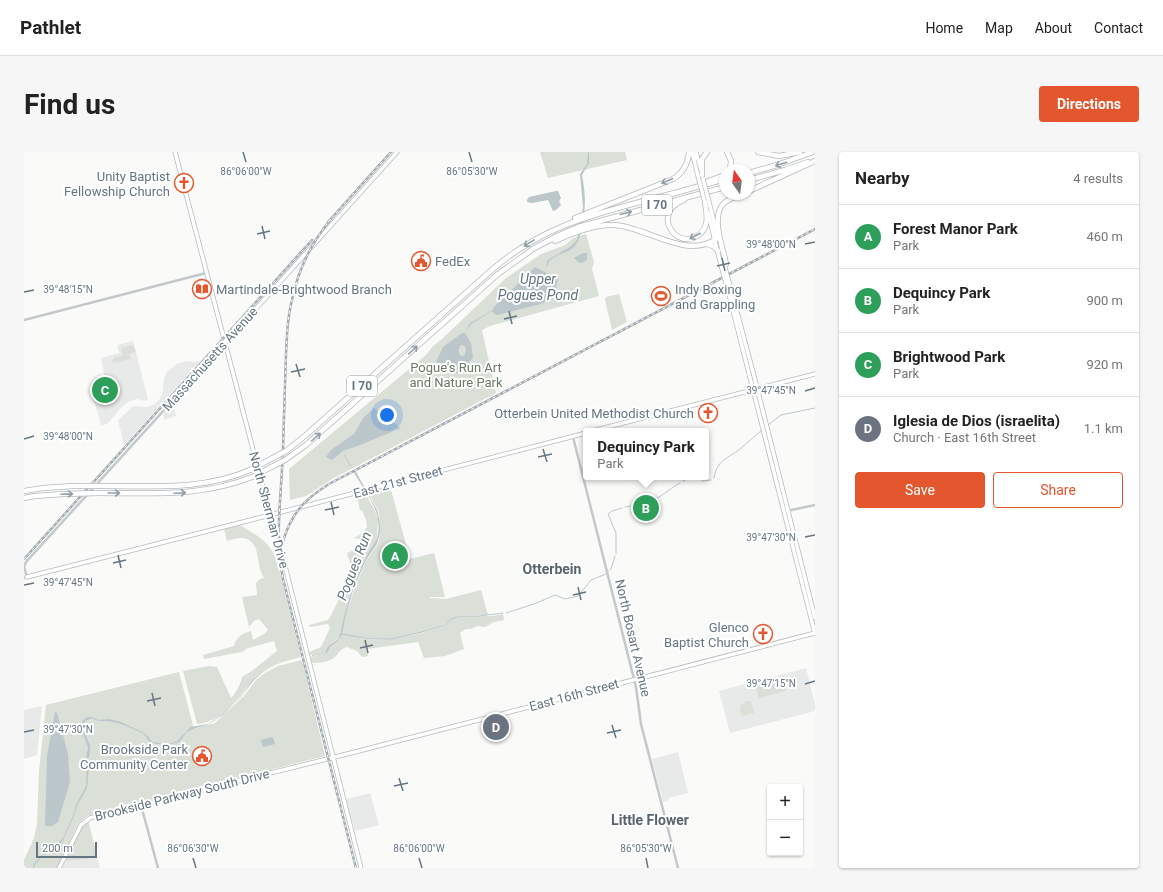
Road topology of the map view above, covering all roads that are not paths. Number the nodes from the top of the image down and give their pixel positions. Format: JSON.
{"nodes":[{"id":1,"x":175,"y":152,"type":"edge"},
{"id":2,"x":397,"y":152,"type":"edge"},
{"id":3,"x":689,"y":152,"type":"edge"},
{"id":4,"x":692,"y":152,"type":"edge"},
{"id":5,"x":696,"y":152,"type":"edge"},
{"id":6,"x":707,"y":152,"type":"edge"},
{"id":7,"x":727,"y":152,"type":"edge"},
{"id":8,"x":758,"y":152,"type":"edge"},
{"id":9,"x":800,"y":152,"type":"edge"},
{"id":10,"x":813,"y":152,"type":"edge"},
{"id":11,"x":694,"y":158,"type":"junction"},
{"id":12,"x":815,"y":160,"type":"edge"},
{"id":13,"x":731,"y":164,"type":"edge"},
{"id":14,"x":755,"y":171,"type":"edge"},
{"id":15,"x":719,"y":177,"type":"edge"},
{"id":16,"x":701,"y":178,"type":"junction"},
{"id":17,"x":755,"y":178,"type":"edge"},
{"id":18,"x":719,"y":181,"type":"edge"},
{"id":19,"x":719,"y":188,"type":"edge"},
{"id":20,"x":755,"y":188,"type":"edge"},
{"id":21,"x":715,"y":189,"type":"junction"},
{"id":22,"x":674,"y":193,"type":"junction"},
{"id":23,"x":706,"y":200,"type":"junction"},
{"id":24,"x":729,"y":200,"type":"edge"},
{"id":25,"x":591,"y":213,"type":"junction"},
{"id":26,"x":588,"y":226,"type":"junction"},
{"id":27,"x":716,"y":238,"type":"junction"},
{"id":28,"x":705,"y":244,"type":"junction"},
{"id":29,"x":718,"y":251,"type":"junction"},
{"id":30,"x":724,"y":268,"type":"junction"},
{"id":31,"x":206,"y":273,"type":"junction"},
{"id":32,"x":24,"y":320,"type":"edge"},
{"id":33,"x":225,"y":343,"type":"junction"},
{"id":34,"x":815,"y":374,"type":"edge"},
{"id":35,"x":755,"y":389,"type":"junction"},
{"id":36,"x":604,"y":428,"type":"edge"},
{"id":37,"x":583,"y":433,"type":"edge"},
{"id":38,"x":573,"y":436,"type":"junction"},
{"id":39,"x":583,"y":476,"type":"edge"},
{"id":40,"x":584,"y":480,"type":"edge"},
{"id":41,"x":24,"y":491,"type":"edge"},
{"id":42,"x":24,"y":498,"type":"edge"},
{"id":43,"x":815,"y":505,"type":"edge"},
{"id":44,"x":786,"y":511,"type":"junction"},
{"id":45,"x":271,"y":515,"type":"junction"},
{"id":46,"x":24,"y":567,"type":"edge"},
{"id":47,"x":25,"y":577,"type":"edge"},
{"id":48,"x":815,"y":618,"type":"edge"},
{"id":49,"x":815,"y":633,"type":"edge"},
{"id":50,"x":634,"y":679,"type":"junction"},
{"id":51,"x":333,"y":757,"type":"junction"},
{"id":52,"x":141,"y":805,"type":"junction"},
{"id":53,"x":60,"y":868,"type":"edge"},
{"id":54,"x":158,"y":868,"type":"edge"},
{"id":55,"x":361,"y":868,"type":"edge"},
{"id":56,"x":678,"y":868,"type":"edge"}],
"edges":[{"from":1,"to":31,"type":"main road","name":"North Sherman Drive"},
{"from":2,"to":33,"type":"main road","name":"Massachusetts Avenue"},
{"from":3,"to":25,"type":"highway","one_way":true},
{"from":4,"to":11,"type":"main road"},
{"from":5,"to":11,"type":"highway"},
{"from":5,"to":16,"type":"main road"},
{"from":6,"to":16,"type":"highway"},
{"from":7,"to":13,"type":"highway"},
{"from":8,"to":9,"type":"highway"},
{"from":10,"to":14,"type":"highway","one_way":true},
{"from":11,"to":16,"type":"main road"},
{"from":12,"to":17,"type":"highway"},
{"from":12,"to":20,"type":"highway"},
{"from":15,"to":22,"type":"highway"},
{"from":16,"to":23,"type":"main road","bridge":true},
{"from":18,"to":22,"type":"highway","number":"I 70"},
{"from":19,"to":21,"type":"highway","number":"I 70"},
{"from":23,"to":21,"type":"highway","one_way":true},
{"from":26,"to":21,"type":"highway","number":"I 70","one_way":true},
{"from":22,"to":25,"type":"highway","number":"I 70"},
{"from":23,"to":27,"type":"main road"},
{"from":24,"to":30,"type":"highway"},
{"from":25,"to":41,"type":"highway","number":"I 70","one_way":true,"bridge":true},
{"from":26,"to":28,"type":"highway"},
{"from":42,"to":26,"type":"highway","number":"I 70","one_way":true,"bridge":true},
{"from":27,"to":28,"type":"highway"},
{"from":27,"to":29,"type":"main road"},
{"from":27,"to":30,"type":"main road"},
{"from":28,"to":29,"type":"highway"},
{"from":29,"to":30,"type":"main road"},
{"from":30,"to":35,"type":"main road","bridge":true},
{"from":31,"to":32,"type":"street"},
{"from":31,"to":33,"type":"main road","name":"North Sherman Drive"},
{"from":33,"to":45,"type":"main road","name":"North Sherman Drive"},
{"from":33,"to":46,"type":"street","name":"Massachusetts Avenue"},
{"from":34,"to":35,"type":"main road"},
{"from":35,"to":36,"type":"main road"},
{"from":35,"to":44,"type":"main road"},
{"from":37,"to":38,"type":"main road","name":"East 21st Street"},
{"from":38,"to":39,"type":"street","name":"North Bosart Avenue"},
{"from":38,"to":45,"type":"main road","name":"East 21st Street"},
{"from":40,"to":50,"type":"street","name":"North Bosart Avenue"},
{"from":43,"to":44,"type":"street"},
{"from":44,"to":48,"type":"main road"},
{"from":44,"to":49,"type":"main road"},
{"from":45,"to":47,"type":"main road","name":"East 21st Street"},
{"from":45,"to":51,"type":"main road","name":"North Sherman Drive"},
{"from":46,"to":47,"type":"street"},
{"from":49,"to":50,"type":"main road","name":"East 16th Street"},
{"from":50,"to":51,"type":"main road","name":"East 16th Street"},
{"from":50,"to":56,"type":"street","name":"North Bosart Avenue"},
{"from":51,"to":52,"type":"main road","name":"Brookside Parkway South Drive"},
{"from":51,"to":55,"type":"main road","name":"North Sherman Drive"},
{"from":52,"to":53,"type":"main road","name":"Brookside Parkway South Drive"},
{"from":52,"to":54,"type":"street"}]}
